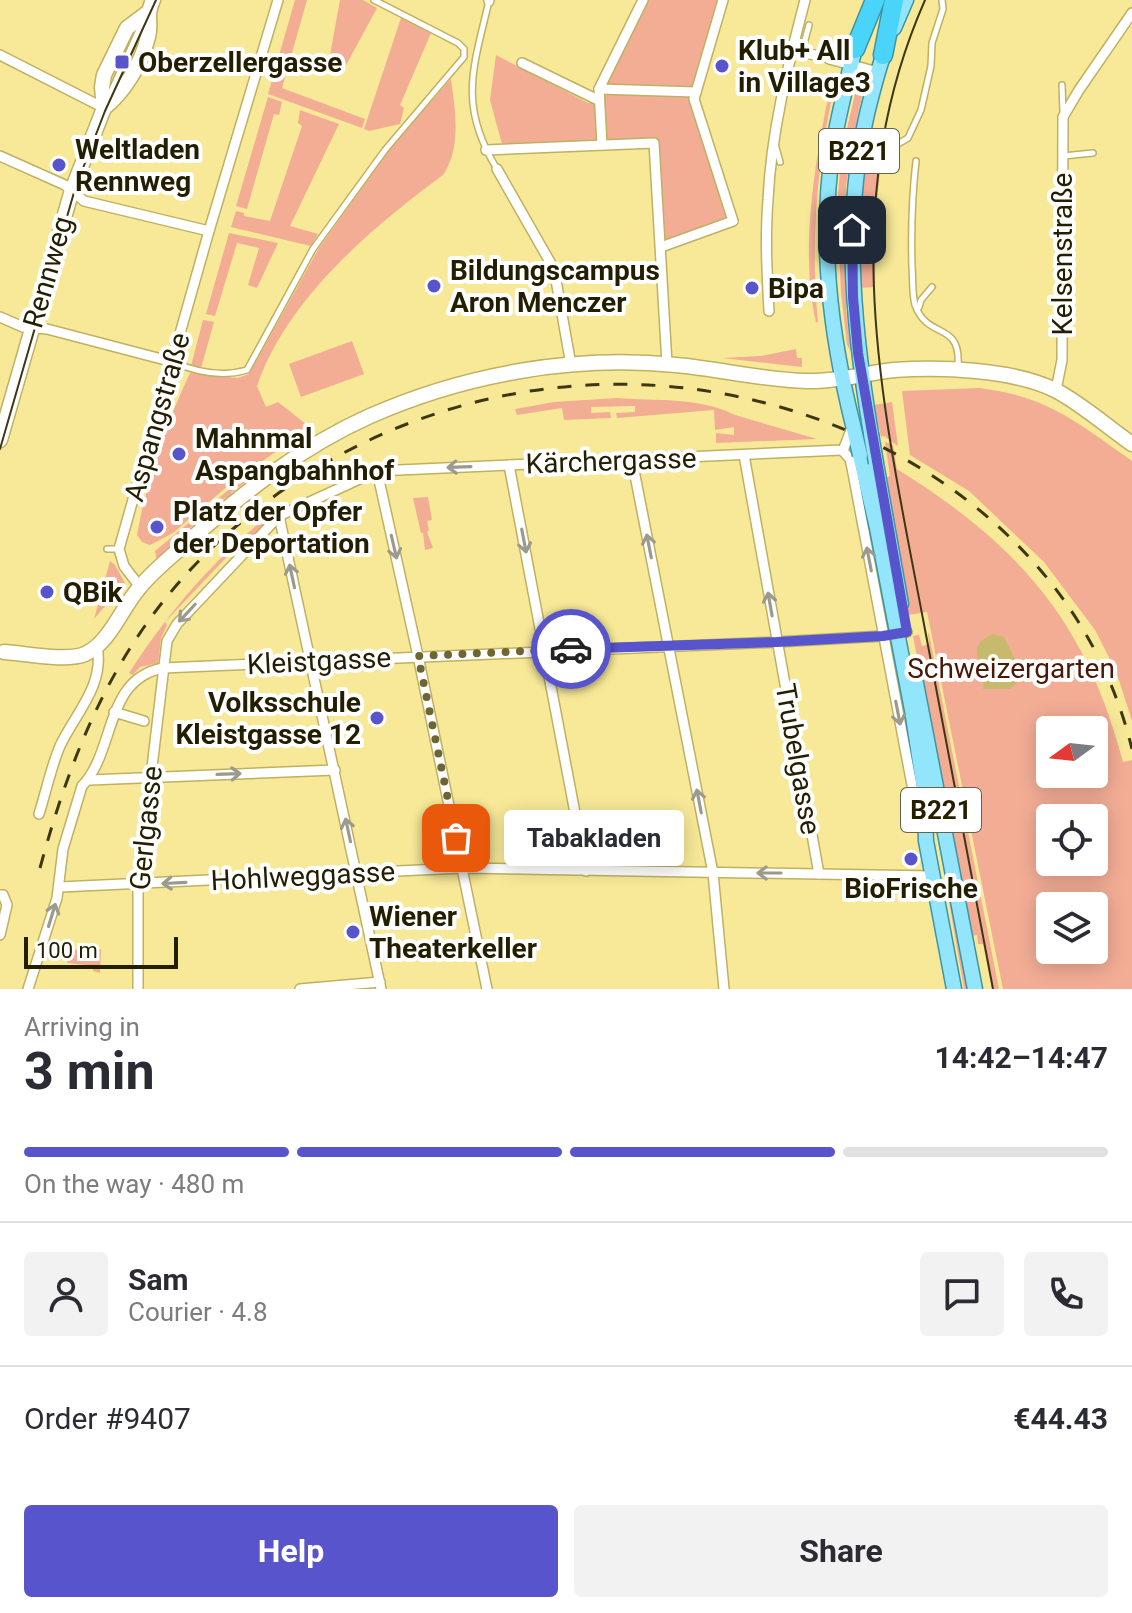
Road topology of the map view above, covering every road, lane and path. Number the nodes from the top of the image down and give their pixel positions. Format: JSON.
{"nodes":[{"id":1,"x":278,"y":0,"type":"edge"},
{"id":2,"x":374,"y":0,"type":"edge"},
{"id":3,"x":643,"y":0,"type":"edge"},
{"id":4,"x":723,"y":0,"type":"edge"},
{"id":5,"x":805,"y":0,"type":"edge"},
{"id":6,"x":865,"y":0,"type":"edge"},
{"id":7,"x":875,"y":0,"type":"edge"},
{"id":8,"x":894,"y":0,"type":"edge"},
{"id":9,"x":906,"y":0,"type":"edge"},
{"id":10,"x":942,"y":0,"type":"edge"},
{"id":11,"x":489,"y":1,"type":"edge"},
{"id":12,"x":150,"y":7,"type":"edge"},
{"id":13,"x":1132,"y":13,"type":"edge"},
{"id":14,"x":809,"y":25,"type":"dead end"},
{"id":15,"x":797,"y":51,"type":"junction"},
{"id":16,"x":0,"y":55,"type":"edge"},
{"id":17,"x":853,"y":57,"type":"junction"},
{"id":18,"x":522,"y":63,"type":"dead end"},
{"id":19,"x":880,"y":64,"type":"junction"},
{"id":20,"x":1062,"y":85,"type":"dead end"},
{"id":21,"x":599,"y":89,"type":"junction"},
{"id":22,"x":696,"y":92,"type":"junction"},
{"id":23,"x":598,"y":100,"type":"junction"},
{"id":24,"x":104,"y":108,"type":"junction"},
{"id":25,"x":1063,"y":117,"type":"junction"},
{"id":26,"x":861,"y":141,"type":"junction"},
{"id":27,"x":775,"y":144,"type":"junction"},
{"id":28,"x":602,"y":145,"type":"junction"},
{"id":29,"x":486,"y":150,"type":"junction"},
{"id":30,"x":1093,"y":153,"type":"dead end"},
{"id":31,"x":0,"y":156,"type":"edge"},
{"id":32,"x":1062,"y":156,"type":"junction"},
{"id":33,"x":916,"y":161,"type":"dead end"},
{"id":34,"x":780,"y":162,"type":"dead end"},
{"id":35,"x":497,"y":169,"type":"joint"},
{"id":36,"x":72,"y":190,"type":"junction"},
{"id":37,"x":209,"y":231,"type":"junction"},
{"id":38,"x":661,"y":247,"type":"junction"},
{"id":39,"x":932,"y":287,"type":"dead end"},
{"id":40,"x":769,"y":311,"type":"dead end"},
{"id":41,"x":919,"y":312,"type":"junction"},
{"id":42,"x":0,"y":317,"type":"edge"},
{"id":43,"x":32,"y":328,"type":"junction"},
{"id":44,"x":173,"y":362,"type":"junction"},
{"id":45,"x":667,"y":364,"type":"junction"},
{"id":46,"x":571,"y":365,"type":"junction"},
{"id":47,"x":958,"y":371,"type":"junction"},
{"id":48,"x":861,"y":376,"type":"junction"},
{"id":49,"x":841,"y":379,"type":"junction"},
{"id":50,"x":1056,"y":390,"type":"junction"},
{"id":51,"x":853,"y":425,"type":"junction"},
{"id":52,"x":0,"y":440,"type":"edge"},
{"id":53,"x":1132,"y":444,"type":"edge"},
{"id":54,"x":843,"y":449,"type":"junction"},
{"id":55,"x":744,"y":455,"type":"junction"},
{"id":56,"x":632,"y":460,"type":"junction"},
{"id":57,"x":509,"y":465,"type":"junction"},
{"id":58,"x":377,"y":471,"type":"junction"},
{"id":59,"x":279,"y":516,"type":"junction"},
{"id":60,"x":107,"y":549,"type":"dead end"},
{"id":61,"x":119,"y":549,"type":"junction"},
{"id":62,"x":140,"y":587,"type":"junction"},
{"id":63,"x":896,"y":634,"type":"junction"},
{"id":64,"x":777,"y":642,"type":"junction"},
{"id":65,"x":669,"y":645,"type":"junction"},
{"id":66,"x":97,"y":647,"type":"junction"},
{"id":67,"x":545,"y":650,"type":"junction"},
{"id":68,"x":1,"y":652,"type":"edge"},
{"id":69,"x":418,"y":656,"type":"junction"},
{"id":70,"x":310,"y":661,"type":"junction"},
{"id":71,"x":163,"y":668,"type":"junction"},
{"id":72,"x":114,"y":712,"type":"junction"},
{"id":73,"x":144,"y":721,"type":"dead end"},
{"id":74,"x":335,"y":770,"type":"junction"},
{"id":75,"x":151,"y":777,"type":"junction"},
{"id":76,"x":90,"y":780,"type":"junction"},
{"id":77,"x":39,"y":814,"type":"dead end"},
{"id":78,"x":462,"y":868,"type":"junction"},
{"id":79,"x":586,"y":871,"type":"junction"},
{"id":80,"x":357,"y":872,"type":"junction"},
{"id":81,"x":713,"y":873,"type":"junction"},
{"id":82,"x":819,"y":874,"type":"junction"},
{"id":83,"x":931,"y":876,"type":"junction"},
{"id":84,"x":138,"y":885,"type":"junction"},
{"id":85,"x":60,"y":887,"type":"junction"},
{"id":86,"x":0,"y":895,"type":"edge"},
{"id":87,"x":0,"y":935,"type":"edge"},
{"id":88,"x":380,"y":985,"type":"edge"},
{"id":89,"x":28,"y":989,"type":"edge"},
{"id":90,"x":138,"y":989,"type":"edge"},
{"id":91,"x":300,"y":989,"type":"edge"},
{"id":92,"x":487,"y":989,"type":"edge"},
{"id":93,"x":724,"y":989,"type":"edge"},
{"id":94,"x":954,"y":989,"type":"edge"},
{"id":95,"x":975,"y":989,"type":"edge"}],
"edges":[{"from":1,"to":37,"type":"street","name":"Aspangstraße"},
{"from":2,"to":44,"type":"lane"},
{"from":3,"to":21,"type":"street"},
{"from":4,"to":22,"type":"street"},
{"from":5,"to":15,"type":"street"},
{"from":6,"to":17,"type":"main road","number":"B221"},
{"from":7,"to":17,"type":"highway"},
{"from":8,"to":19,"type":"highway"},
{"from":9,"to":19,"type":"main road","number":"B221"},
{"from":10,"to":26,"type":"lane"},
{"from":11,"to":29,"type":"lane"},
{"from":12,"to":24,"type":"street","name":"Rennweg"},
{"from":12,"to":24,"type":"street","name":"Rennweg"},
{"from":13,"to":25,"type":"street"},
{"from":14,"to":15,"type":"lane"},
{"from":15,"to":17,"type":"street"},
{"from":15,"to":27,"type":"street"},
{"from":16,"to":24,"type":"street"},
{"from":17,"to":19,"type":"street"},
{"from":17,"to":49,"type":"main road","number":"B221"},
{"from":18,"to":23,"type":"street"},
{"from":19,"to":26,"type":"main road","number":"B221"},
{"from":20,"to":25,"type":"lane","name":"Kelsenstraße"},
{"from":21,"to":22,"type":"street"},
{"from":21,"to":23,"type":"street"},
{"from":22,"to":38,"type":"street"},
{"from":23,"to":28,"type":"street"},
{"from":24,"to":36,"type":"street","name":"Rennweg"},
{"from":25,"to":32,"type":"street","name":"Kelsenstraße"},
{"from":26,"to":48,"type":"main road","number":"B221"},
{"from":27,"to":34,"type":"lane"},
{"from":27,"to":40,"type":"street"},
{"from":28,"to":29,"type":"street"},
{"from":28,"to":38,"type":"street"},
{"from":29,"to":35,"type":"lane"},
{"from":30,"to":32,"type":"lane"},
{"from":31,"to":36,"type":"street"},
{"from":32,"to":50,"type":"street","name":"Kelsenstraße"},
{"from":33,"to":41,"type":"lane"},
{"from":35,"to":46,"type":"street"},
{"from":36,"to":37,"type":"street"},
{"from":36,"to":43,"type":"street","name":"Rennweg"},
{"from":37,"to":44,"type":"street","name":"Aspangstraße"},
{"from":38,"to":45,"type":"street"},
{"from":39,"to":41,"type":"lane"},
{"from":41,"to":47,"type":"lane"},
{"from":42,"to":43,"type":"street"},
{"from":43,"to":44,"type":"street"},
{"from":43,"to":52,"type":"street","name":"Rennweg"},
{"from":44,"to":61,"type":"street","name":"Aspangstraße"},
{"from":45,"to":46,"type":"street"},
{"from":45,"to":49,"type":"street"},
{"from":46,"to":62,"type":"street"},
{"from":47,"to":48,"type":"street"},
{"from":47,"to":50,"type":"street"},
{"from":48,"to":49,"type":"street"},
{"from":48,"to":63,"type":"main road","number":"B221","bridge":true},
{"from":49,"to":51,"type":"main road","number":"B221"},
{"from":50,"to":53,"type":"street"},
{"from":51,"to":54,"type":"street","bridge":true},
{"from":51,"to":63,"type":"main road","number":"B221","bridge":true},
{"from":54,"to":55,"type":"street","name":"Kärchergasse"},
{"from":63,"to":54,"type":"street","one_way":true},
{"from":55,"to":56,"type":"street","name":"Kärchergasse"},
{"from":64,"to":55,"type":"street","name":"Trubelgasse","one_way":true},
{"from":56,"to":57,"type":"street","name":"Kärchergasse"},
{"from":65,"to":56,"type":"street","one_way":true},
{"from":57,"to":58,"type":"street","name":"Kärchergasse","one_way":true},
{"from":57,"to":67,"type":"street","one_way":true},
{"from":58,"to":59,"type":"street"},
{"from":58,"to":69,"type":"street","one_way":true},
{"from":70,"to":59,"type":"street","one_way":true},
{"from":59,"to":71,"type":"street","name":"Gerlgasse","one_way":true},
{"from":60,"to":61,"type":"lane"},
{"from":61,"to":62,"type":"street"},
{"from":62,"to":66,"type":"street"},
{"from":63,"to":64,"type":"street","name":"Kleistgasse"},
{"from":63,"to":83,"type":"main road","number":"B221","one_way":true},
{"from":63,"to":95,"type":"main road","number":"B221"},
{"from":64,"to":65,"type":"street","name":"Kleistgasse"},
{"from":64,"to":82,"type":"street","name":"Trubelgasse"},
{"from":65,"to":67,"type":"street","name":"Kleistgasse"},
{"from":81,"to":65,"type":"street","one_way":true},
{"from":66,"to":68,"type":"street"},
{"from":66,"to":77,"type":"street"},
{"from":67,"to":69,"type":"street","name":"Kleistgasse"},
{"from":67,"to":79,"type":"street"},
{"from":69,"to":70,"type":"street","name":"Kleistgasse"},
{"from":69,"to":78,"type":"street"},
{"from":70,"to":71,"type":"street","name":"Kleistgasse"},
{"from":70,"to":74,"type":"street"},
{"from":71,"to":72,"type":"street"},
{"from":71,"to":75,"type":"street","name":"Gerlgasse"},
{"from":72,"to":73,"type":"street"},
{"from":72,"to":76,"type":"street"},
{"from":75,"to":74,"type":"street","one_way":true},
{"from":80,"to":74,"type":"street","one_way":true},
{"from":75,"to":76,"type":"street"},
{"from":75,"to":84,"type":"street","name":"Gerlgasse"},
{"from":76,"to":85,"type":"street"},
{"from":78,"to":79,"type":"street","name":"Hohlweggasse"},
{"from":78,"to":80,"type":"street","name":"Hohlweggasse"},
{"from":78,"to":92,"type":"street"},
{"from":79,"to":81,"type":"street","name":"Hohlweggasse"},
{"from":80,"to":84,"type":"street","name":"Hohlweggasse","one_way":true},
{"from":80,"to":88,"type":"street"},
{"from":82,"to":81,"type":"street","name":"Hohlweggasse","one_way":true},
{"from":81,"to":93,"type":"street"},
{"from":82,"to":83,"type":"street","name":"Hohlweggasse"},
{"from":83,"to":94,"type":"main road","number":"B221"},
{"from":84,"to":85,"type":"street","name":"Hohlweggasse"},
{"from":84,"to":90,"type":"street","name":"Gerlgasse"},
{"from":89,"to":85,"type":"street","one_way":true},
{"from":86,"to":87,"type":"street"},
{"from":88,"to":91,"type":"street"}]}
